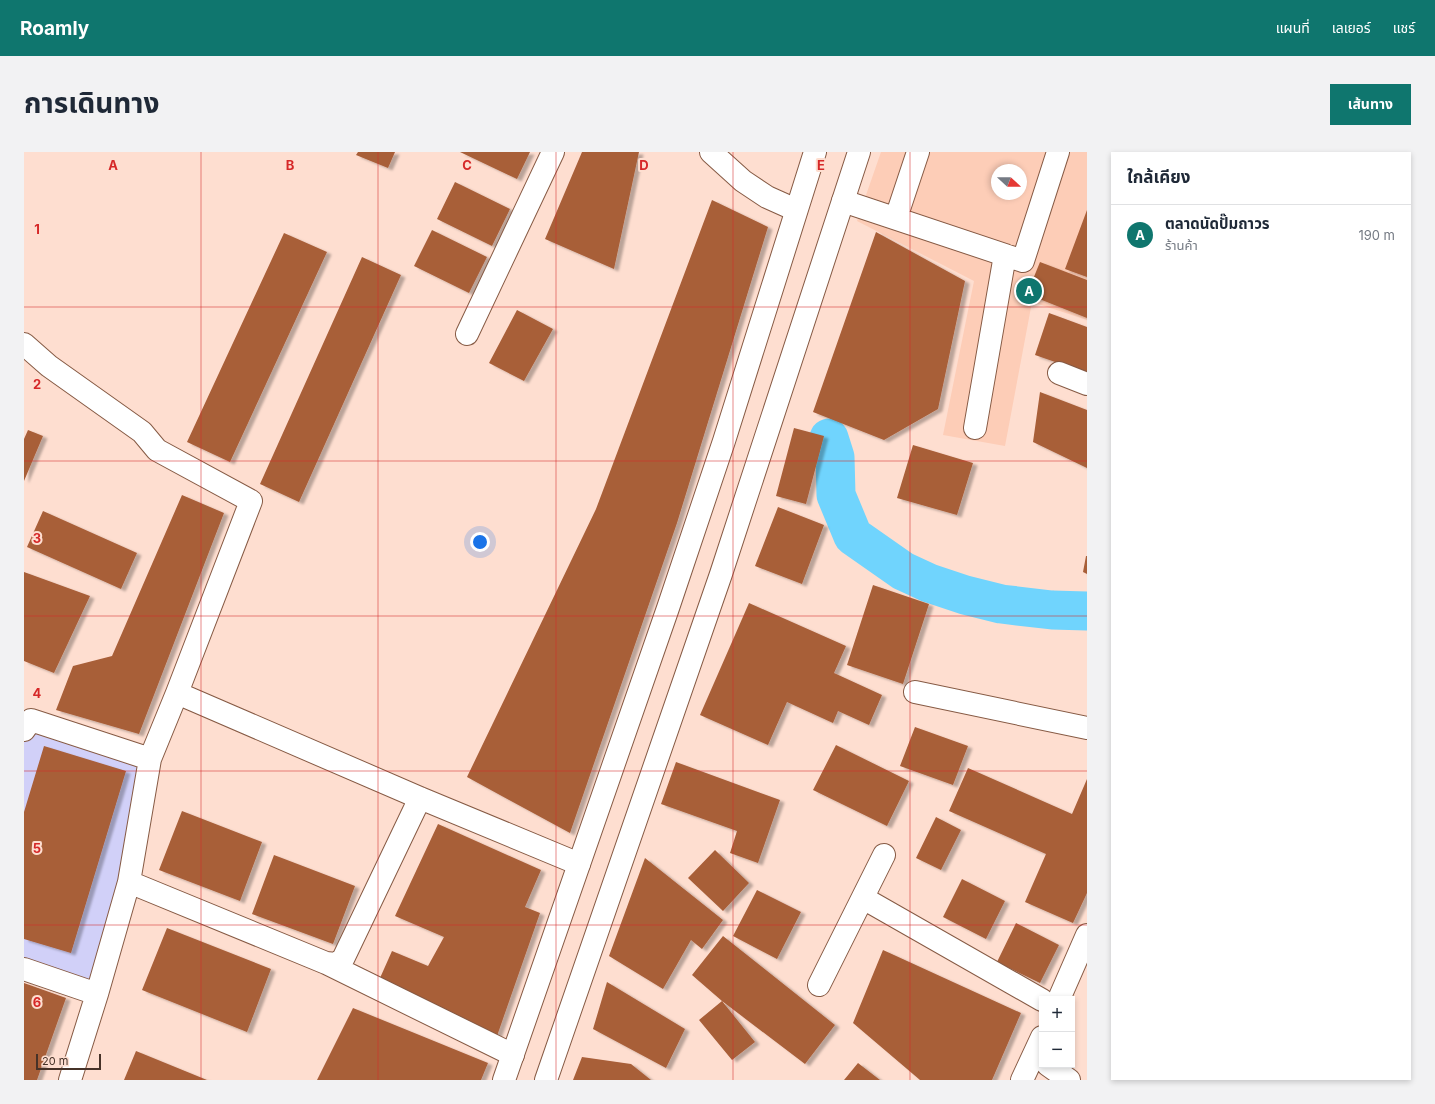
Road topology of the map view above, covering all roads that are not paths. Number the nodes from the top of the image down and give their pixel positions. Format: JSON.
{"nodes":[{"id":1,"x":553,"y":152,"type":"edge"},
{"id":2,"x":711,"y":152,"type":"edge"},
{"id":3,"x":815,"y":152,"type":"edge"},
{"id":4,"x":859,"y":152,"type":"edge"},
{"id":5,"x":918,"y":152,"type":"edge"},
{"id":6,"x":1058,"y":152,"type":"edge"},
{"id":7,"x":843,"y":201,"type":"junction"},
{"id":8,"x":796,"y":210,"type":"junction"},
{"id":9,"x":896,"y":218,"type":"junction"},
{"id":10,"x":1005,"y":255,"type":"junction"},
{"id":11,"x":467,"y":334,"type":"dead end"},
{"id":12,"x":24,"y":344,"type":"edge"},
{"id":13,"x":1060,"y":373,"type":"dead end"},
{"id":14,"x":1087,"y":384,"type":"edge"},
{"id":15,"x":974,"y":428,"type":"dead end"},
{"id":16,"x":915,"y":692,"type":"dead end"},
{"id":17,"x":177,"y":693,"type":"junction"},
{"id":18,"x":1087,"y":728,"type":"edge"},
{"id":19,"x":24,"y":730,"type":"edge"},
{"id":20,"x":150,"y":759,"type":"junction"},
{"id":21,"x":420,"y":798,"type":"junction"},
{"id":22,"x":884,"y":855,"type":"dead end"},
{"id":23,"x":579,"y":864,"type":"junction"},
{"id":24,"x":129,"y":882,"type":"junction"},
{"id":25,"x":863,"y":898,"type":"junction"},
{"id":26,"x":1087,"y":934,"type":"edge"},
{"id":27,"x":326,"y":963,"type":"junction"},
{"id":28,"x":24,"y":970,"type":"edge"},
{"id":29,"x":819,"y":985,"type":"dead end"},
{"id":30,"x":97,"y":994,"type":"junction"},
{"id":31,"x":1060,"y":996,"type":"edge"},
{"id":32,"x":1039,"y":998,"type":"edge"},
{"id":33,"x":513,"y":1054,"type":"junction"},
{"id":34,"x":1039,"y":1057,"type":"edge"},
{"id":35,"x":1056,"y":1068,"type":"edge"},
{"id":36,"x":70,"y":1080,"type":"edge"},
{"id":37,"x":504,"y":1080,"type":"edge"},
{"id":38,"x":546,"y":1080,"type":"edge"},
{"id":39,"x":1022,"y":1080,"type":"edge"},
{"id":40,"x":1069,"y":1080,"type":"edge"}],
"edges":[{"from":1,"to":11,"type":"street"},
{"from":2,"to":8,"type":"street"},
{"from":3,"to":8,"type":"street"},
{"from":4,"to":7,"type":"street"},
{"from":5,"to":9,"type":"street"},
{"from":6,"to":10,"type":"street"},
{"from":7,"to":9,"type":"street"},
{"from":7,"to":38,"type":"street"},
{"from":8,"to":23,"type":"street"},
{"from":9,"to":10,"type":"street"},
{"from":10,"to":15,"type":"street"},
{"from":12,"to":17,"type":"street"},
{"from":13,"to":14,"type":"street"},
{"from":16,"to":18,"type":"street"},
{"from":17,"to":20,"type":"street"},
{"from":17,"to":21,"type":"street"},
{"from":19,"to":20,"type":"street"},
{"from":20,"to":24,"type":"street"},
{"from":21,"to":23,"type":"street"},
{"from":21,"to":27,"type":"street"},
{"from":22,"to":25,"type":"street"},
{"from":23,"to":33,"type":"street"},
{"from":24,"to":27,"type":"street"},
{"from":24,"to":30,"type":"street"},
{"from":25,"to":29,"type":"street"},
{"from":25,"to":32,"type":"street"},
{"from":26,"to":31,"type":"street"},
{"from":27,"to":33,"type":"street"},
{"from":28,"to":30,"type":"street"},
{"from":30,"to":36,"type":"street"},
{"from":33,"to":37,"type":"street"},
{"from":34,"to":39,"type":"street"},
{"from":35,"to":40,"type":"street"}]}
